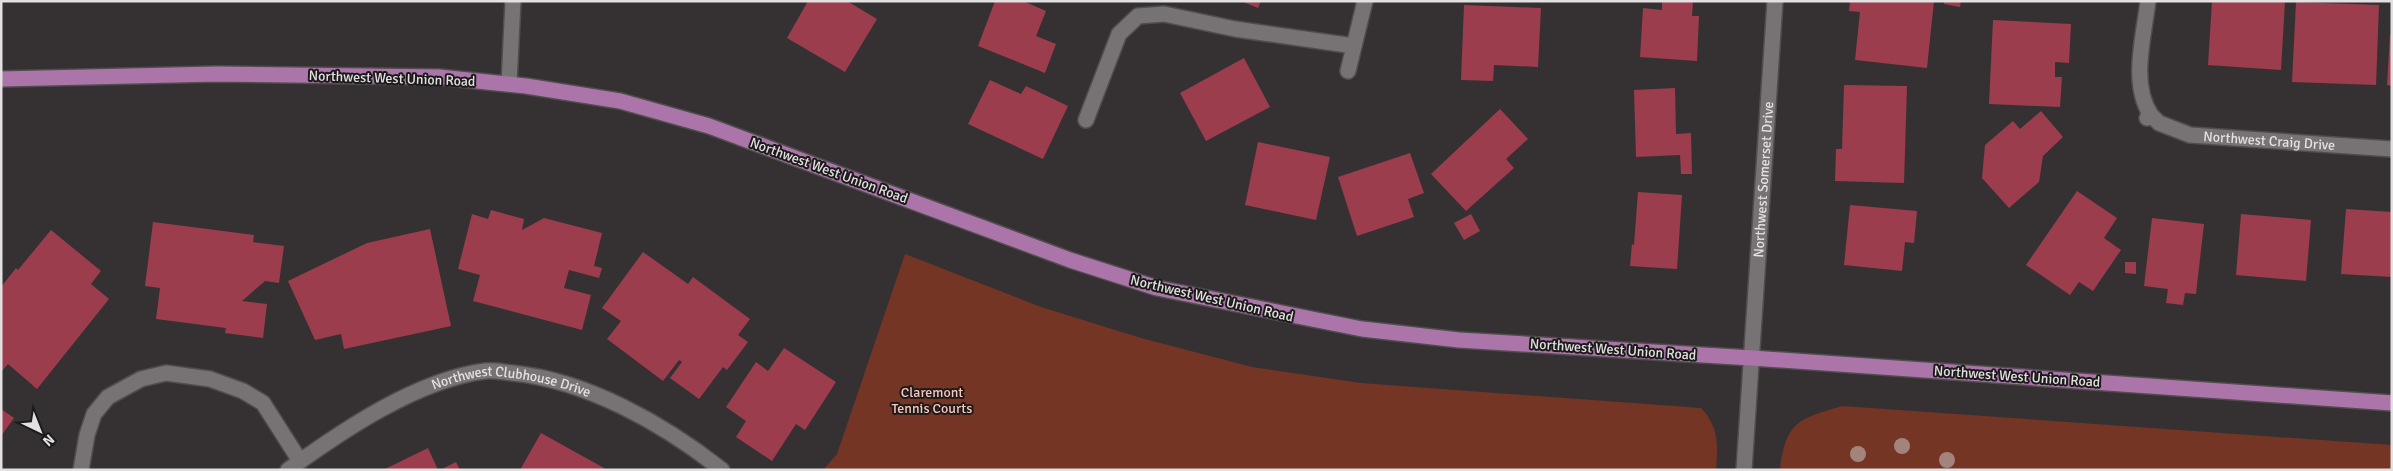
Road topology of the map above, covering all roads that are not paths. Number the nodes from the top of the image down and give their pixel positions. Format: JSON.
{"nodes":[{"id":1,"x":513,"y":1,"type":"edge"},
{"id":2,"x":1365,"y":1,"type":"edge"},
{"id":3,"x":1775,"y":1,"type":"edge"},
{"id":4,"x":2148,"y":1,"type":"edge"},
{"id":5,"x":1354,"y":46,"type":"junction"},
{"id":6,"x":1348,"y":71,"type":"dead end"},
{"id":7,"x":1,"y":79,"type":"edge"},
{"id":8,"x":509,"y":84,"type":"junction"},
{"id":9,"x":1086,"y":120,"type":"dead end"},
{"id":10,"x":2392,"y":149,"type":"edge"},
{"id":11,"x":1752,"y":358,"type":"junction"},
{"id":12,"x":2392,"y":403,"type":"edge"},
{"id":13,"x":294,"y":466,"type":"edge"},
{"id":14,"x":81,"y":470,"type":"edge"},
{"id":15,"x":722,"y":470,"type":"edge"},
{"id":16,"x":1744,"y":470,"type":"edge"}],
"edges":[{"from":1,"to":8,"type":"street"},
{"from":2,"to":5,"type":"street"},
{"from":3,"to":11,"type":"street","name":"Northwest Somerset Drive"},
{"from":4,"to":10,"type":"street","name":"Northwest Craig Drive"},
{"from":5,"to":6,"type":"street"},
{"from":5,"to":9,"type":"street"},
{"from":7,"to":8,"type":"main road","name":"Northwest West Union Road"},
{"from":8,"to":11,"type":"main road","name":"Northwest West Union Road"},
{"from":11,"to":12,"type":"main road","name":"Northwest West Union Road"},
{"from":11,"to":16,"type":"street","name":"Northwest Somerset Drive"},
{"from":13,"to":14,"type":"street","name":"Northwest Clubhouse Drive"},
{"from":13,"to":15,"type":"street","name":"Northwest Clubhouse Drive"}]}
